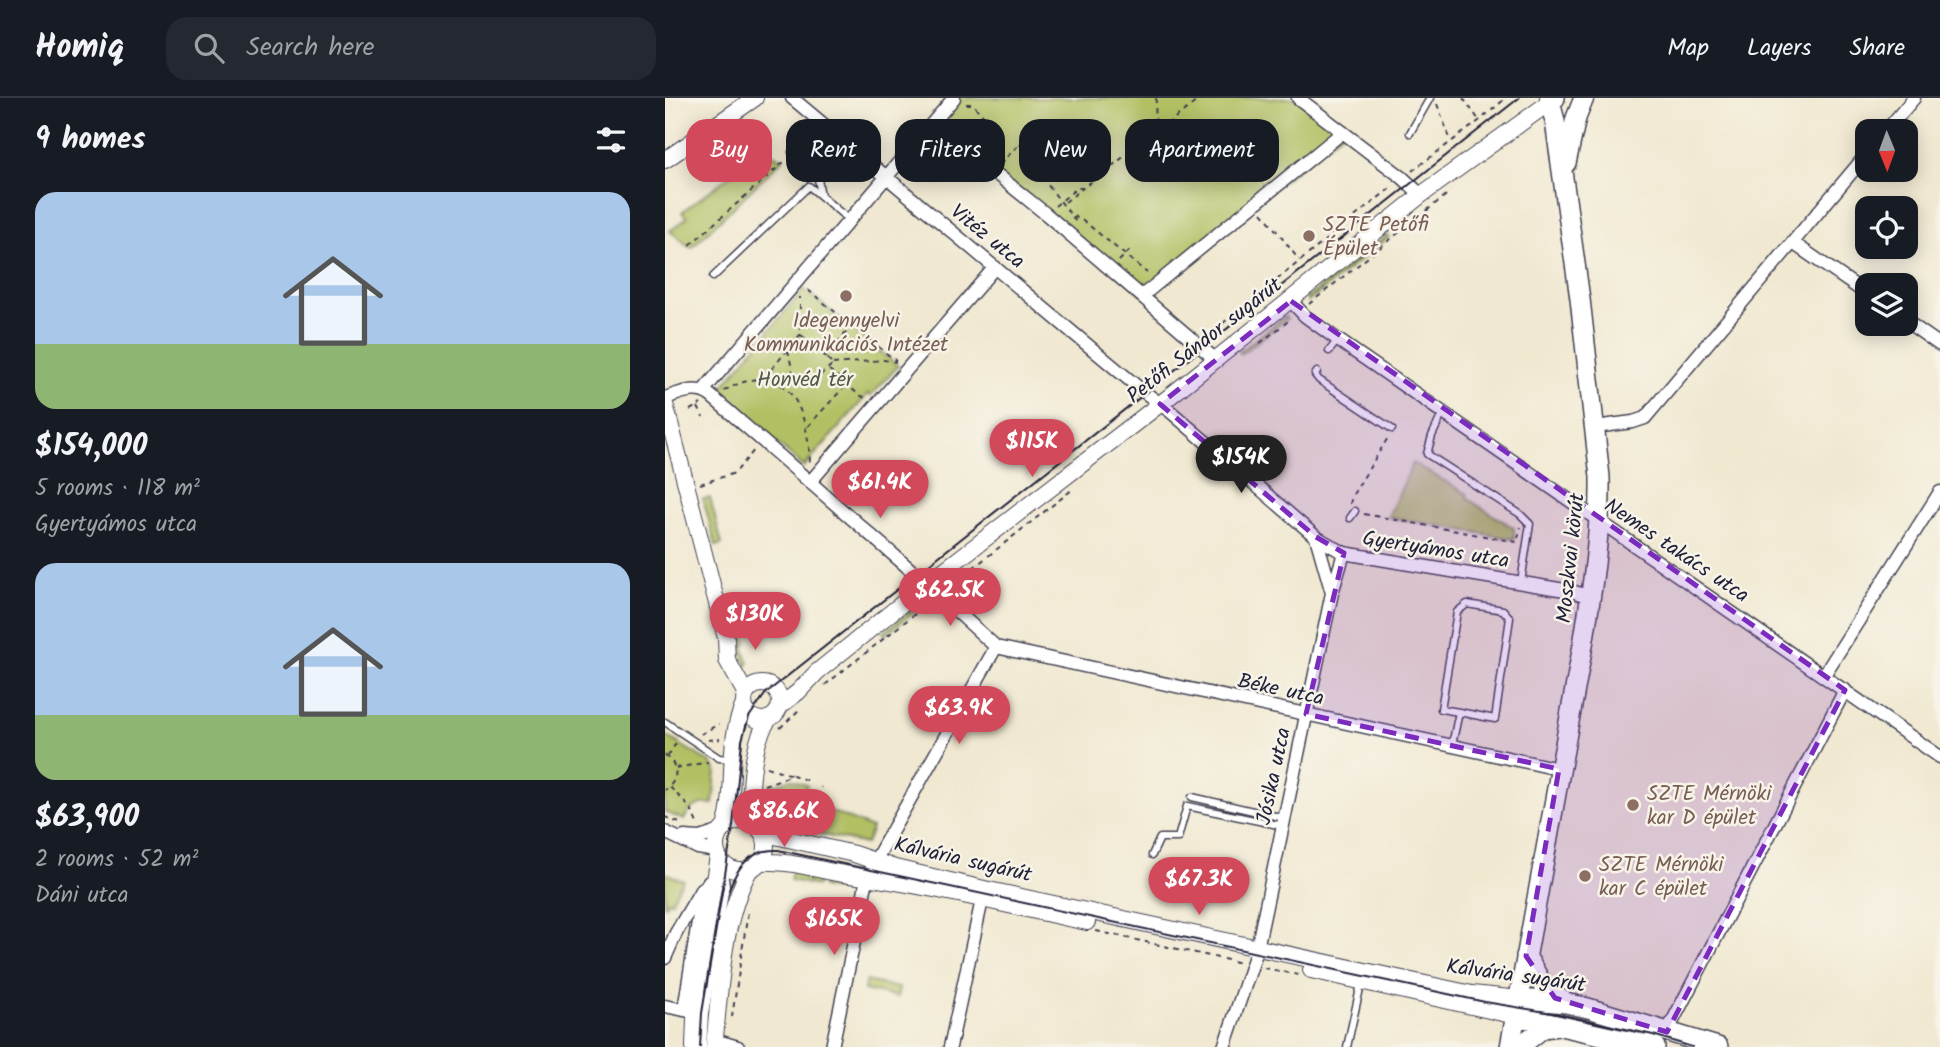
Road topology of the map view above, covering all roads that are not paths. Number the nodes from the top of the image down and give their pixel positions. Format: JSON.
{"nodes":[{"id":1,"x":755,"y":98,"type":"edge"},
{"id":2,"x":792,"y":98,"type":"edge"},
{"id":3,"x":1298,"y":98,"type":"edge"},
{"id":4,"x":1433,"y":98,"type":"edge"},
{"id":5,"x":1584,"y":98,"type":"edge"},
{"id":6,"x":1914,"y":98,"type":"edge"},
{"id":7,"x":1551,"y":99,"type":"edge"},
{"id":8,"x":956,"y":102,"type":"edge"},
{"id":9,"x":937,"y":119,"type":"edge"},
{"id":10,"x":1896,"y":119,"type":"edge"},
{"id":11,"x":1343,"y":132,"type":"junction"},
{"id":12,"x":1410,"y":133,"type":"dead end"},
{"id":13,"x":665,"y":160,"type":"edge"},
{"id":14,"x":895,"y":166,"type":"edge"},
{"id":15,"x":1855,"y":168,"type":"edge"},
{"id":16,"x":1563,"y":174,"type":"junction"},
{"id":17,"x":885,"y":177,"type":"junction"},
{"id":18,"x":1005,"y":180,"type":"edge"},
{"id":19,"x":819,"y":182,"type":"edge"},
{"id":20,"x":1421,"y":195,"type":"junction"},
{"id":21,"x":821,"y":196,"type":"junction"},
{"id":22,"x":848,"y":219,"type":"junction"},
{"id":23,"x":1793,"y":243,"type":"junction"},
{"id":24,"x":995,"y":267,"type":"junction"},
{"id":25,"x":713,"y":277,"type":"dead end"},
{"id":26,"x":1855,"y":287,"type":"edge"},
{"id":27,"x":1143,"y":295,"type":"junction"},
{"id":28,"x":1295,"y":306,"type":"junction"},
{"id":29,"x":1918,"y":329,"type":"edge"},
{"id":30,"x":1338,"y":340,"type":"junction"},
{"id":31,"x":1940,"y":345,"type":"edge"},
{"id":32,"x":1329,"y":351,"type":"dead end"},
{"id":33,"x":1216,"y":360,"type":"junction"},
{"id":34,"x":1317,"y":372,"type":"dead end"},
{"id":35,"x":704,"y":396,"type":"junction"},
{"id":36,"x":665,"y":398,"type":"edge"},
{"id":37,"x":665,"y":404,"type":"edge"},
{"id":38,"x":1160,"y":404,"type":"junction"},
{"id":39,"x":1443,"y":412,"type":"junction"},
{"id":40,"x":1595,"y":427,"type":"junction"},
{"id":41,"x":1392,"y":429,"type":"dead end"},
{"id":42,"x":811,"y":481,"type":"junction"},
{"id":43,"x":1940,"y":492,"type":"edge"},
{"id":44,"x":1355,"y":511,"type":"road end"},
{"id":45,"x":1350,"y":518,"type":"dead end"},
{"id":46,"x":1599,"y":520,"type":"junction"},
{"id":47,"x":1315,"y":537,"type":"junction"},
{"id":48,"x":1344,"y":553,"type":"junction"},
{"id":49,"x":1521,"y":582,"type":"junction"},
{"id":50,"x":933,"y":589,"type":"junction"},
{"id":51,"x":1332,"y":593,"type":"junction"},
{"id":52,"x":1591,"y":597,"type":"junction"},
{"id":53,"x":996,"y":647,"type":"junction"},
{"id":54,"x":1824,"y":675,"type":"junction"},
{"id":55,"x":1845,"y":690,"type":"junction"},
{"id":56,"x":749,"y":694,"type":"junction"},
{"id":57,"x":779,"y":698,"type":"junction"},
{"id":58,"x":1459,"y":712,"type":"junction"},
{"id":59,"x":1306,"y":714,"type":"junction"},
{"id":60,"x":665,"y":722,"type":"edge"},
{"id":61,"x":774,"y":724,"type":"junction"},
{"id":62,"x":1452,"y":746,"type":"junction"},
{"id":63,"x":1940,"y":757,"type":"edge"},
{"id":64,"x":726,"y":759,"type":"junction"},
{"id":65,"x":1559,"y":769,"type":"junction"},
{"id":66,"x":1192,"y":797,"type":"dead end"},
{"id":67,"x":1283,"y":822,"type":"junction"},
{"id":68,"x":723,"y":829,"type":"junction"},
{"id":69,"x":759,"y":830,"type":"junction"},
{"id":70,"x":671,"y":834,"type":"edge"},
{"id":71,"x":1152,"y":855,"type":"dead end"},
{"id":72,"x":719,"y":857,"type":"junction"},
{"id":73,"x":755,"y":865,"type":"junction"},
{"id":74,"x":872,"y":869,"type":"junction"},
{"id":75,"x":982,"y":900,"type":"junction"},
{"id":76,"x":1526,"y":956,"type":"junction"},
{"id":77,"x":1254,"y":957,"type":"junction"},
{"id":78,"x":665,"y":958,"type":"edge"},
{"id":79,"x":1362,"y":982,"type":"junction"},
{"id":80,"x":1566,"y":1003,"type":"junction"},
{"id":81,"x":665,"y":1006,"type":"edge"},
{"id":82,"x":1517,"y":1007,"type":"junction"},
{"id":83,"x":1559,"y":1026,"type":"junction"},
{"id":84,"x":1661,"y":1040,"type":"edge"},
{"id":85,"x":711,"y":1045,"type":"edge"},
{"id":86,"x":694,"y":1047,"type":"edge"},
{"id":87,"x":738,"y":1047,"type":"edge"},
{"id":88,"x":832,"y":1047,"type":"edge"},
{"id":89,"x":950,"y":1047,"type":"edge"},
{"id":90,"x":1224,"y":1047,"type":"edge"},
{"id":91,"x":1347,"y":1047,"type":"edge"},
{"id":92,"x":1510,"y":1047,"type":"edge"},
{"id":93,"x":1519,"y":1047,"type":"edge"},
{"id":94,"x":1718,"y":1047,"type":"edge"}],
"edges":[{"from":1,"to":13,"type":"street"},
{"from":2,"to":17,"type":"street","name":"Vitéz utca"},
{"from":3,"to":11,"type":"street"},
{"from":4,"to":12,"type":"lane"},
{"from":5,"to":16,"type":"main road"},
{"from":6,"to":10,"type":"street"},
{"from":7,"to":16,"type":"main road","name":"Moszkvai körút"},
{"from":7,"to":20,"type":"street","name":"Petőfi Sándor sugárút"},
{"from":8,"to":9,"type":"street"},
{"from":11,"to":20,"type":"street"},
{"from":11,"to":27,"type":"street"},
{"from":14,"to":17,"type":"street"},
{"from":15,"to":23,"type":"street"},
{"from":16,"to":40,"type":"main road","name":"Moszkvai körút"},
{"from":17,"to":22,"type":"street"},
{"from":17,"to":24,"type":"street","name":"Vitéz utca"},
{"from":18,"to":27,"type":"street"},
{"from":19,"to":21,"type":"lane"},
{"from":20,"to":28,"type":"street","name":"Petőfi Sándor sugárút"},
{"from":21,"to":22,"type":"lane"},
{"from":21,"to":25,"type":"lane"},
{"from":22,"to":35,"type":"street"},
{"from":23,"to":26,"type":"street"},
{"from":23,"to":40,"type":"street"},
{"from":24,"to":38,"type":"street","name":"Vitéz utca"},
{"from":24,"to":42,"type":"street"},
{"from":27,"to":33,"type":"street"},
{"from":28,"to":30,"type":"street","name":"Nemes takács utca"},
{"from":28,"to":33,"type":"street","name":"Petőfi Sándor sugárút"},
{"from":29,"to":31,"type":"street"},
{"from":30,"to":32,"type":"lane"},
{"from":30,"to":39,"type":"street","name":"Nemes takács utca"},
{"from":33,"to":38,"type":"street","name":"Petőfi Sándor sugárút"},
{"from":34,"to":41,"type":"lane"},
{"from":35,"to":36,"type":"street"},
{"from":35,"to":42,"type":"street"},
{"from":37,"to":56,"type":"street"},
{"from":38,"to":47,"type":"street","name":"Gyertyámos utca"},
{"from":38,"to":50,"type":"street","name":"Petőfi Sándor sugárút"},
{"from":39,"to":46,"type":"street","name":"Nemes takács utca"},
{"from":39,"to":49,"type":"lane"},
{"from":40,"to":46,"type":"main road","name":"Moszkvai körút"},
{"from":42,"to":50,"type":"street"},
{"from":43,"to":54,"type":"street"},
{"from":44,"to":45,"type":"lane"},
{"from":46,"to":52,"type":"main road","name":"Moszkvai körút"},
{"from":46,"to":54,"type":"street","name":"Nemes takács utca"},
{"from":47,"to":48,"type":"street","name":"Gyertyámos utca"},
{"from":47,"to":51,"type":"street","name":"Jósika utca"},
{"from":48,"to":49,"type":"street","name":"Gyertyámos utca"},
{"from":48,"to":51,"type":"street","name":"Jósika utca"},
{"from":49,"to":52,"type":"street","name":"Gyertyámos utca"},
{"from":50,"to":53,"type":"street"},
{"from":50,"to":57,"type":"street","name":"Petőfi Sándor sugárút"},
{"from":51,"to":59,"type":"street","name":"Jósika utca"},
{"from":52,"to":65,"type":"main road","name":"Moszkvai körút"},
{"from":53,"to":59,"type":"street","name":"Béke utca"},
{"from":53,"to":74,"type":"street"},
{"from":54,"to":55,"type":"street","name":"Nemes takács utca"},
{"from":55,"to":63,"type":"street","name":"Nemes takács utca"},
{"from":55,"to":84,"type":"street"},
{"from":56,"to":57,"type":"street"},
{"from":56,"to":61,"type":"street"},
{"from":56,"to":64,"type":"street"},
{"from":57,"to":61,"type":"street","name":"Petőfi Sándor sugárút"},
{"from":58,"to":58,"type":"lane"},
{"from":58,"to":62,"type":"lane"},
{"from":59,"to":62,"type":"street","name":"Béke utca"},
{"from":59,"to":67,"type":"street","name":"Jósika utca"},
{"from":60,"to":64,"type":"lane"},
{"from":61,"to":69,"type":"street","name":"Petőfi Sándor sugárút"},
{"from":62,"to":65,"type":"street","name":"Béke utca"},
{"from":64,"to":68,"type":"street"},
{"from":65,"to":76,"type":"main road","name":"Moszkvai körút"},
{"from":66,"to":67,"type":"lane"},
{"from":67,"to":71,"type":"lane"},
{"from":67,"to":77,"type":"street","name":"Jósika utca"},
{"from":68,"to":69,"type":"street"},
{"from":68,"to":70,"type":"street"},
{"from":68,"to":72,"type":"street"},
{"from":69,"to":73,"type":"street"},
{"from":69,"to":74,"type":"street"},
{"from":70,"to":72,"type":"street"},
{"from":72,"to":73,"type":"street"},
{"from":72,"to":85,"type":"lane"},
{"from":72,"to":86,"type":"street"},
{"from":73,"to":74,"type":"street"},
{"from":73,"to":85,"type":"street"},
{"from":74,"to":75,"type":"street","name":"Kálvária sugárút"},
{"from":74,"to":77,"type":"street","name":"Kálvária sugárút"},
{"from":74,"to":88,"type":"street"},
{"from":75,"to":77,"type":"street","name":"Kálvária sugárút"},
{"from":75,"to":89,"type":"street"},
{"from":76,"to":80,"type":"main road"},
{"from":76,"to":82,"type":"main road","name":"Moszkvai körút"},
{"from":77,"to":79,"type":"street","name":"Kálvária sugárút"},
{"from":77,"to":82,"type":"street","name":"Kálvária sugárút"},
{"from":77,"to":90,"type":"street","name":"Jósika utca"},
{"from":78,"to":81,"type":"street"},
{"from":79,"to":82,"type":"street","name":"Kálvária sugárút"},
{"from":79,"to":91,"type":"lane"},
{"from":80,"to":82,"type":"main road","name":"Kálvária sugárút"},
{"from":80,"to":84,"type":"main road","name":"Kálvária sugárút"},
{"from":82,"to":83,"type":"main road","name":"Kálvária sugárút"},
{"from":82,"to":92,"type":"main road","name":"Moszkvai körút"},
{"from":83,"to":84,"type":"main road","name":"Kálvária sugárút"},
{"from":83,"to":93,"type":"main road"},
{"from":84,"to":94,"type":"main road","name":"Kálvária sugárút"},
{"from":85,"to":87,"type":"street"}]}
